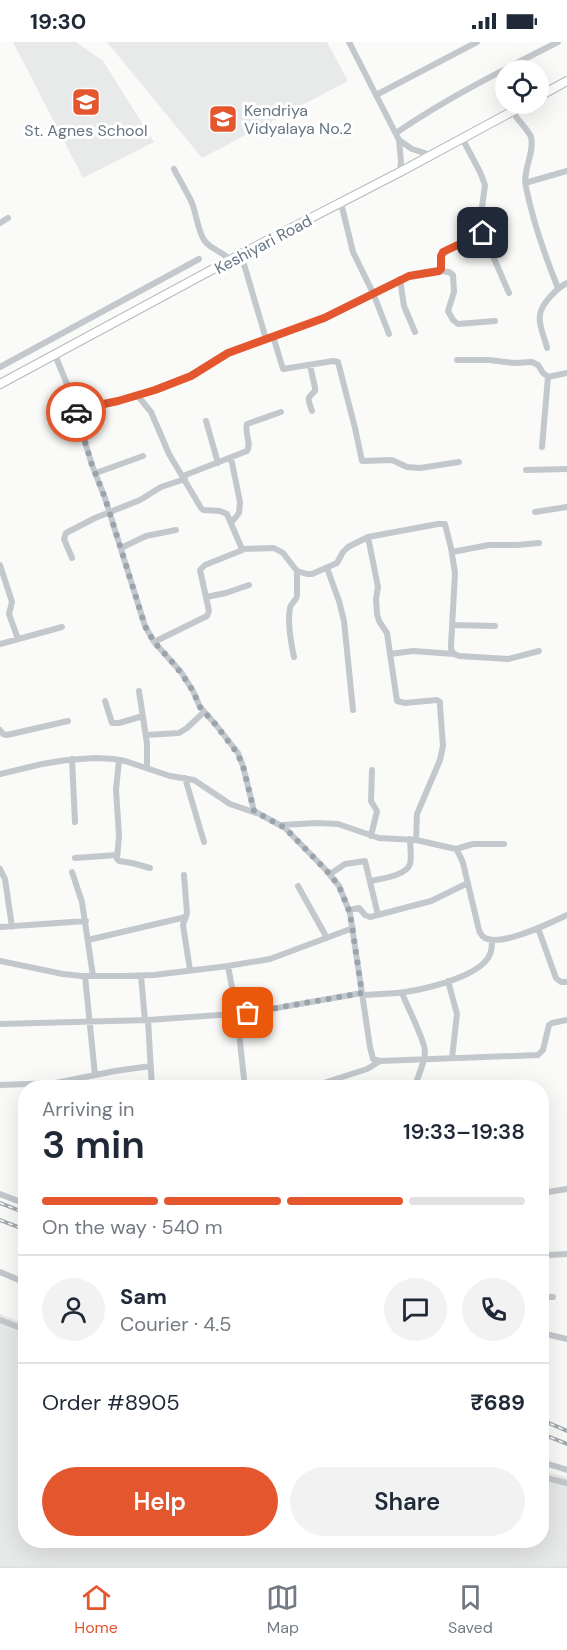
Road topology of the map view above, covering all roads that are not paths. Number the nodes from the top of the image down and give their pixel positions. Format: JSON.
{"nodes":[{"id":1,"x":349,"y":42,"type":"edge"},
{"id":2,"x":477,"y":42,"type":"edge"},
{"id":3,"x":558,"y":42,"type":"edge"},
{"id":4,"x":566,"y":83,"type":"edge"},
{"id":5,"x":549,"y":91,"type":"edge"},
{"id":6,"x":376,"y":95,"type":"junction"},
{"id":7,"x":506,"y":114,"type":"edge"},
{"id":8,"x":514,"y":114,"type":"edge"},
{"id":9,"x":396,"y":133,"type":"junction"},
{"id":10,"x":462,"y":138,"type":"junction"},
{"id":11,"x":399,"y":140,"type":"junction"},
{"id":12,"x":430,"y":155,"type":"junction"},
{"id":13,"x":174,"y":169,"type":"dead end"},
{"id":14,"x":567,"y":171,"type":"edge"},
{"id":15,"x":400,"y":172,"type":"junction"},
{"id":16,"x":525,"y":183,"type":"junction"},
{"id":17,"x":341,"y":203,"type":"junction"},
{"id":18,"x":8,"y":218,"type":"dead end"},
{"id":19,"x":0,"y":223,"type":"edge"},
{"id":20,"x":483,"y":233,"type":"junction"},
{"id":21,"x":241,"y":254,"type":"junction"},
{"id":22,"x":199,"y":259,"type":"dead end"},
{"id":23,"x":230,"y":260,"type":"junction"},
{"id":24,"x":439,"y":271,"type":"junction"},
{"id":25,"x":400,"y":279,"type":"junction"},
{"id":26,"x":567,"y":283,"type":"edge"},
{"id":27,"x":558,"y":288,"type":"junction"},
{"id":28,"x":509,"y":292,"type":"dead end"},
{"id":29,"x":373,"y":293,"type":"junction"},
{"id":30,"x":495,"y":321,"type":"dead end"},
{"id":31,"x":415,"y":332,"type":"dead end"},
{"id":32,"x":389,"y":334,"type":"dead end"},
{"id":33,"x":269,"y":337,"type":"junction"},
{"id":34,"x":547,"y":348,"type":"dead end"},
{"id":35,"x":55,"y":355,"type":"junction"},
{"id":36,"x":456,"y":360,"type":"dead end"},
{"id":37,"x":310,"y":365,"type":"junction"},
{"id":38,"x":0,"y":367,"type":"edge"},
{"id":39,"x":567,"y":373,"type":"edge"},
{"id":40,"x":548,"y":376,"type":"junction"},
{"id":41,"x":0,"y":384,"type":"edge"},
{"id":42,"x":138,"y":396,"type":"junction"},
{"id":43,"x":75,"y":410,"type":"junction"},
{"id":44,"x":312,"y":411,"type":"dead end"},
{"id":45,"x":281,"y":412,"type":"dead end"},
{"id":46,"x":206,"y":421,"type":"dead end"},
{"id":47,"x":542,"y":447,"type":"dead end"},
{"id":48,"x":143,"y":456,"type":"dead end"},
{"id":49,"x":231,"y":458,"type":"junction"},
{"id":50,"x":459,"y":462,"type":"dead end"},
{"id":51,"x":218,"y":463,"type":"junction"},
{"id":52,"x":567,"y":468,"type":"edge"},
{"id":53,"x":526,"y":470,"type":"dead end"},
{"id":54,"x":96,"y":473,"type":"junction"},
{"id":55,"x":184,"y":478,"type":"junction"},
{"id":56,"x":567,"y":507,"type":"edge"},
{"id":57,"x":110,"y":512,"type":"junction"},
{"id":58,"x":535,"y":512,"type":"dead end"},
{"id":59,"x":231,"y":523,"type":"junction"},
{"id":60,"x":176,"y":530,"type":"dead end"},
{"id":61,"x":368,"y":537,"type":"junction"},
{"id":62,"x":539,"y":543,"type":"dead end"},
{"id":63,"x":121,"y":548,"type":"junction"},
{"id":64,"x":245,"y":549,"type":"junction"},
{"id":65,"x":452,"y":552,"type":"junction"},
{"id":66,"x":72,"y":558,"type":"dead end"},
{"id":67,"x":0,"y":565,"type":"edge"},
{"id":68,"x":327,"y":568,"type":"junction"},
{"id":69,"x":297,"y":571,"type":"junction"},
{"id":70,"x":249,"y":585,"type":"dead end"},
{"id":71,"x":206,"y":597,"type":"junction"},
{"id":72,"x":453,"y":625,"type":"junction"},
{"id":73,"x":495,"y":626,"type":"dead end"},
{"id":74,"x":62,"y":627,"type":"dead end"},
{"id":75,"x":18,"y":639,"type":"junction"},
{"id":76,"x":154,"y":642,"type":"junction"},
{"id":77,"x":0,"y":644,"type":"edge"},
{"id":78,"x":539,"y":651,"type":"dead end"},
{"id":79,"x":390,"y":654,"type":"junction"},
{"id":80,"x":454,"y":654,"type":"junction"},
{"id":81,"x":294,"y":657,"type":"dead end"},
{"id":82,"x":139,"y":691,"type":"dead end"},
{"id":83,"x":105,"y":701,"type":"dead end"},
{"id":84,"x":354,"y":710,"type":"dead end"},
{"id":85,"x":204,"y":712,"type":"junction"},
{"id":86,"x":143,"y":716,"type":"junction"},
{"id":87,"x":68,"y":721,"type":"dead end"},
{"id":88,"x":0,"y":730,"type":"edge"},
{"id":89,"x":146,"y":735,"type":"junction"},
{"id":90,"x":72,"y":759,"type":"junction"},
{"id":91,"x":119,"y":760,"type":"junction"},
{"id":92,"x":147,"y":768,"type":"junction"},
{"id":93,"x":372,"y":770,"type":"dead end"},
{"id":94,"x":0,"y":774,"type":"edge"},
{"id":95,"x":185,"y":778,"type":"junction"},
{"id":96,"x":256,"y":813,"type":"junction"},
{"id":97,"x":75,"y":822,"type":"dead end"},
{"id":98,"x":281,"y":825,"type":"junction"},
{"id":99,"x":371,"y":836,"type":"junction"},
{"id":100,"x":413,"y":840,"type":"junction"},
{"id":101,"x":204,"y":842,"type":"dead end"},
{"id":102,"x":504,"y":844,"type":"dead end"},
{"id":103,"x":456,"y":849,"type":"junction"},
{"id":104,"x":117,"y":855,"type":"junction"},
{"id":105,"x":75,"y":858,"type":"dead end"},
{"id":106,"x":150,"y":868,"type":"dead end"},
{"id":107,"x":0,"y":869,"type":"edge"},
{"id":108,"x":72,"y":872,"type":"dead end"},
{"id":109,"x":330,"y":874,"type":"junction"},
{"id":110,"x":183,"y":875,"type":"dead end"},
{"id":111,"x":370,"y":881,"type":"junction"},
{"id":112,"x":468,"y":884,"type":"junction"},
{"id":113,"x":298,"y":886,"type":"dead end"},
{"id":114,"x":349,"y":910,"type":"junction"},
{"id":115,"x":378,"y":915,"type":"junction"},
{"id":116,"x":567,"y":915,"type":"edge"},
{"id":117,"x":186,"y":917,"type":"junction"},
{"id":118,"x":86,"y":921,"type":"junction"},
{"id":119,"x":0,"y":927,"type":"edge"},
{"id":120,"x":12,"y":927,"type":"junction"},
{"id":121,"x":353,"y":928,"type":"junction"},
{"id":122,"x":538,"y":928,"type":"junction"},
{"id":123,"x":327,"y":938,"type":"junction"},
{"id":124,"x":88,"y":940,"type":"junction"},
{"id":125,"x":492,"y":940,"type":"junction"},
{"id":126,"x":0,"y":961,"type":"edge"},
{"id":127,"x":228,"y":966,"type":"junction"},
{"id":128,"x":190,"y":970,"type":"junction"},
{"id":129,"x":85,"y":976,"type":"junction"},
{"id":130,"x":93,"y":976,"type":"junction"},
{"id":131,"x":141,"y":976,"type":"junction"},
{"id":132,"x":448,"y":981,"type":"junction"},
{"id":133,"x":567,"y":982,"type":"edge"},
{"id":134,"x":402,"y":993,"type":"junction"},
{"id":135,"x":363,"y":994,"type":"junction"},
{"id":136,"x":237,"y":1014,"type":"junction"},
{"id":137,"x":146,"y":1020,"type":"junction"},
{"id":138,"x":567,"y":1020,"type":"edge"},
{"id":139,"x":90,"y":1022,"type":"junction"},
{"id":140,"x":0,"y":1024,"type":"edge"},
{"id":141,"x":452,"y":1058,"type":"junction"},
{"id":142,"x":423,"y":1059,"type":"junction"},
{"id":143,"x":380,"y":1061,"type":"junction"},
{"id":144,"x":151,"y":1066,"type":"junction"},
{"id":145,"x":95,"y":1075,"type":"junction"},
{"id":146,"x":71,"y":1080,"type":"edge"},
{"id":147,"x":152,"y":1080,"type":"edge"},
{"id":148,"x":244,"y":1080,"type":"edge"},
{"id":149,"x":340,"y":1080,"type":"edge"},
{"id":150,"x":416,"y":1080,"type":"edge"},
{"id":151,"x":0,"y":1084,"type":"edge"},
{"id":152,"x":18,"y":1084,"type":"edge"},
{"id":153,"x":567,"y":1189,"type":"edge"},
{"id":154,"x":549,"y":1192,"type":"edge"},
{"id":155,"x":0,"y":1194,"type":"edge"},
{"id":156,"x":18,"y":1201,"type":"edge"},
{"id":157,"x":567,"y":1254,"type":"edge"},
{"id":158,"x":549,"y":1255,"type":"edge"},
{"id":159,"x":0,"y":1272,"type":"edge"},
{"id":160,"x":18,"y":1280,"type":"edge"},
{"id":161,"x":549,"y":1297,"type":"edge"},
{"id":162,"x":553,"y":1297,"type":"dead end"},
{"id":163,"x":0,"y":1320,"type":"edge"},
{"id":164,"x":18,"y":1327,"type":"edge"},
{"id":165,"x":549,"y":1335,"type":"edge"},
{"id":166,"x":567,"y":1339,"type":"edge"},
{"id":167,"x":549,"y":1464,"type":"edge"},
{"id":168,"x":567,"y":1470,"type":"edge"},
{"id":169,"x":549,"y":1479,"type":"edge"},
{"id":170,"x":567,"y":1483,"type":"edge"}],
"edges":[{"from":1,"to":6,"type":"street"},
{"from":2,"to":6,"type":"street"},
{"from":3,"to":9,"type":"street"},
{"from":4,"to":5,"type":"main road"},
{"from":6,"to":9,"type":"street"},
{"from":7,"to":10,"type":"main road","name":"Keshiyari Road"},
{"from":8,"to":16,"type":"street"},
{"from":9,"to":11,"type":"street"},
{"from":10,"to":12,"type":"main road","name":"Keshiyari Road"},
{"from":10,"to":20,"type":"street"},
{"from":11,"to":12,"type":"street"},
{"from":11,"to":15,"type":"street"},
{"from":12,"to":15,"type":"main road","name":"Keshiyari Road"},
{"from":13,"to":23,"type":"street"},
{"from":14,"to":16,"type":"street"},
{"from":15,"to":17,"type":"main road","name":"Keshiyari Road"},
{"from":16,"to":27,"type":"street"},
{"from":17,"to":21,"type":"main road","name":"Keshiyari Road"},
{"from":17,"to":29,"type":"street"},
{"from":18,"to":19,"type":"street"},
{"from":20,"to":24,"type":"street"},
{"from":20,"to":28,"type":"street"},
{"from":21,"to":23,"type":"main road","name":"Keshiyari Road"},
{"from":21,"to":33,"type":"street"},
{"from":22,"to":38,"type":"street"},
{"from":23,"to":35,"type":"main road","name":"Keshiyari Road"},
{"from":24,"to":25,"type":"street"},
{"from":24,"to":30,"type":"street"},
{"from":25,"to":29,"type":"street"},
{"from":25,"to":31,"type":"street"},
{"from":26,"to":27,"type":"street"},
{"from":27,"to":34,"type":"street"},
{"from":29,"to":32,"type":"street"},
{"from":29,"to":33,"type":"street"},
{"from":33,"to":37,"type":"street"},
{"from":33,"to":42,"type":"street"},
{"from":35,"to":41,"type":"main road","name":"Keshiyari Road"},
{"from":35,"to":43,"type":"street"},
{"from":36,"to":40,"type":"street"},
{"from":37,"to":44,"type":"street"},
{"from":37,"to":50,"type":"street"},
{"from":39,"to":40,"type":"street"},
{"from":40,"to":47,"type":"street"},
{"from":42,"to":43,"type":"street"},
{"from":42,"to":55,"type":"street"},
{"from":43,"to":54,"type":"street"},
{"from":45,"to":49,"type":"street"},
{"from":46,"to":51,"type":"street"},
{"from":48,"to":54,"type":"street"},
{"from":49,"to":51,"type":"street"},
{"from":49,"to":59,"type":"street"},
{"from":51,"to":55,"type":"street"},
{"from":52,"to":53,"type":"street"},
{"from":54,"to":57,"type":"street"},
{"from":55,"to":57,"type":"street"},
{"from":55,"to":59,"type":"street"},
{"from":56,"to":58,"type":"street"},
{"from":57,"to":63,"type":"street"},
{"from":57,"to":66,"type":"street"},
{"from":59,"to":64,"type":"street"},
{"from":60,"to":63,"type":"street"},
{"from":61,"to":65,"type":"street"},
{"from":61,"to":68,"type":"street"},
{"from":61,"to":79,"type":"street"},
{"from":62,"to":65,"type":"street"},
{"from":63,"to":76,"type":"street"},
{"from":64,"to":69,"type":"street"},
{"from":64,"to":71,"type":"street"},
{"from":65,"to":72,"type":"street"},
{"from":67,"to":75,"type":"street"},
{"from":68,"to":69,"type":"street"},
{"from":68,"to":84,"type":"street"},
{"from":69,"to":81,"type":"street"},
{"from":70,"to":71,"type":"street"},
{"from":71,"to":76,"type":"street"},
{"from":72,"to":73,"type":"street"},
{"from":72,"to":80,"type":"street"},
{"from":74,"to":75,"type":"street"},
{"from":75,"to":77,"type":"street"},
{"from":76,"to":85,"type":"street"},
{"from":78,"to":80,"type":"street"},
{"from":79,"to":80,"type":"street"},
{"from":79,"to":100,"type":"street"},
{"from":82,"to":86,"type":"street"},
{"from":83,"to":86,"type":"street"},
{"from":85,"to":89,"type":"street"},
{"from":85,"to":96,"type":"street"},
{"from":86,"to":89,"type":"street"},
{"from":87,"to":88,"type":"street"},
{"from":89,"to":92,"type":"street"},
{"from":90,"to":91,"type":"street"},
{"from":90,"to":94,"type":"street"},
{"from":90,"to":97,"type":"street"},
{"from":91,"to":92,"type":"street"},
{"from":91,"to":104,"type":"street"},
{"from":92,"to":95,"type":"street"},
{"from":93,"to":99,"type":"street"},
{"from":95,"to":96,"type":"street"},
{"from":95,"to":101,"type":"street"},
{"from":96,"to":98,"type":"street"},
{"from":98,"to":99,"type":"street"},
{"from":98,"to":109,"type":"street"},
{"from":99,"to":100,"type":"street"},
{"from":100,"to":103,"type":"street"},
{"from":100,"to":111,"type":"street"},
{"from":102,"to":103,"type":"street"},
{"from":103,"to":112,"type":"street"},
{"from":104,"to":105,"type":"street"},
{"from":104,"to":106,"type":"street"},
{"from":107,"to":120,"type":"street"},
{"from":108,"to":118,"type":"street"},
{"from":109,"to":111,"type":"street"},
{"from":109,"to":114,"type":"street"},
{"from":110,"to":117,"type":"street"},
{"from":111,"to":115,"type":"street"},
{"from":112,"to":115,"type":"street"},
{"from":112,"to":125,"type":"street"},
{"from":113,"to":123,"type":"street"},
{"from":114,"to":115,"type":"street"},
{"from":114,"to":121,"type":"street"},
{"from":116,"to":122,"type":"street"},
{"from":117,"to":124,"type":"street"},
{"from":117,"to":128,"type":"street"},
{"from":118,"to":120,"type":"street"},
{"from":118,"to":124,"type":"street"},
{"from":119,"to":120,"type":"street"},
{"from":121,"to":123,"type":"street"},
{"from":121,"to":135,"type":"street"},
{"from":122,"to":125,"type":"street"},
{"from":122,"to":133,"type":"street"},
{"from":123,"to":127,"type":"street"},
{"from":124,"to":130,"type":"street"},
{"from":125,"to":132,"type":"street"},
{"from":126,"to":129,"type":"street"},
{"from":127,"to":128,"type":"street"},
{"from":127,"to":136,"type":"street"},
{"from":128,"to":131,"type":"street"},
{"from":129,"to":130,"type":"street"},
{"from":129,"to":139,"type":"street"},
{"from":130,"to":131,"type":"street"},
{"from":131,"to":137,"type":"street"},
{"from":132,"to":134,"type":"street"},
{"from":132,"to":141,"type":"street"},
{"from":134,"to":135,"type":"street"},
{"from":134,"to":142,"type":"street"},
{"from":135,"to":136,"type":"street"},
{"from":135,"to":143,"type":"street"},
{"from":136,"to":137,"type":"street"},
{"from":136,"to":148,"type":"street"},
{"from":137,"to":139,"type":"street"},
{"from":137,"to":144,"type":"street"},
{"from":138,"to":141,"type":"street"},
{"from":139,"to":140,"type":"street"},
{"from":139,"to":145,"type":"street"},
{"from":141,"to":142,"type":"street"},
{"from":142,"to":143,"type":"street"},
{"from":142,"to":150,"type":"street"},
{"from":143,"to":149,"type":"street"},
{"from":144,"to":145,"type":"street"},
{"from":144,"to":147,"type":"street"},
{"from":145,"to":146,"type":"street"},
{"from":151,"to":152,"type":"street"},
{"from":153,"to":154,"type":"street"},
{"from":155,"to":156,"type":"street"},
{"from":157,"to":158,"type":"street"},
{"from":159,"to":160,"type":"street"},
{"from":161,"to":162,"type":"street"},
{"from":163,"to":164,"type":"street"},
{"from":165,"to":166,"type":"street"},
{"from":167,"to":168,"type":"street"},
{"from":169,"to":170,"type":"street"}]}
